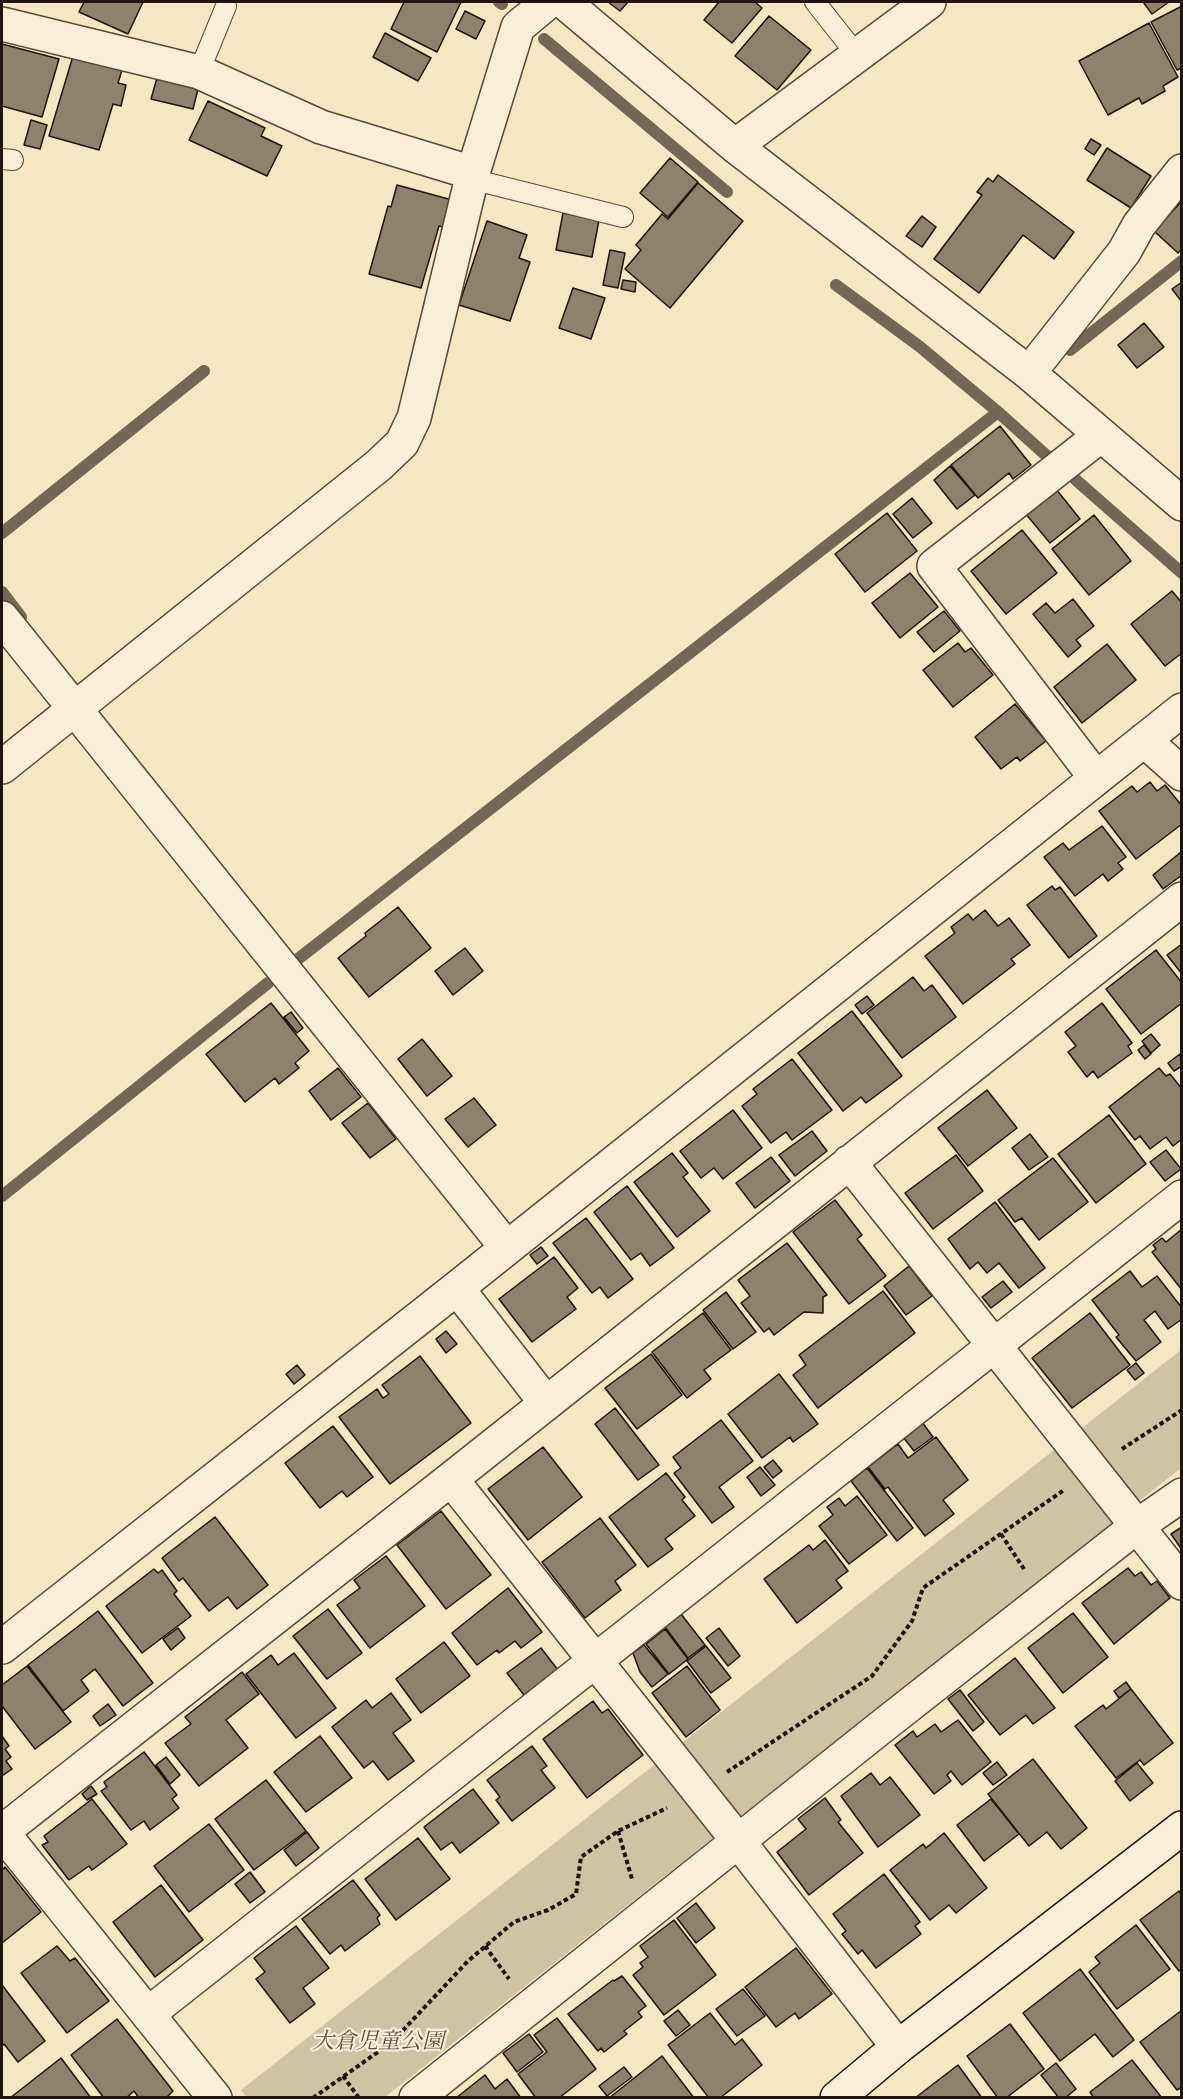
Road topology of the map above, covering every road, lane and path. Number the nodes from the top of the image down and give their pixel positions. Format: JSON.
{"nodes":[{"id":1,"x":548,"y":2,"type":"edge"},
{"id":2,"x":564,"y":2,"type":"edge"},
{"id":3,"x":815,"y":2,"type":"edge"},
{"id":4,"x":929,"y":2,"type":"edge"},
{"id":5,"x":226,"y":6,"type":"dead end"},
{"id":6,"x":2,"y":24,"type":"edge"},
{"id":7,"x":857,"y":55,"type":"junction"},
{"id":8,"x":199,"y":72,"type":"junction"},
{"id":9,"x":735,"y":146,"type":"junction"},
{"id":10,"x":1182,"y":171,"type":"edge"},
{"id":11,"x":472,"y":176,"type":"junction"},
{"id":12,"x":623,"y":217,"type":"dead end"},
{"id":13,"x":1029,"y":373,"type":"junction"},
{"id":14,"x":1101,"y":435,"type":"junction"},
{"id":15,"x":1182,"y":504,"type":"edge"},
{"id":16,"x":2,"y":618,"type":"edge"},
{"id":17,"x":74,"y":710,"type":"junction"},
{"id":18,"x":1182,"y":711,"type":"edge"},
{"id":19,"x":1144,"y":740,"type":"junction"},
{"id":20,"x":2,"y":767,"type":"edge"},
{"id":21,"x":1182,"y":774,"type":"edge"},
{"id":22,"x":1096,"y":778,"type":"junction"},
{"id":23,"x":1182,"y":899,"type":"edge"},
{"id":24,"x":849,"y":1162,"type":"junction"},
{"id":25,"x":1182,"y":1197,"type":"edge"},
{"id":26,"x":507,"y":1248,"type":"junction"},
{"id":27,"x":457,"y":1288,"type":"junction"},
{"id":28,"x":993,"y":1346,"type":"junction"},
{"id":29,"x":546,"y":1404,"type":"junction"},
{"id":30,"x":1182,"y":1410,"type":"edge"},
{"id":31,"x":1092,"y":1470,"type":"junction"},
{"id":32,"x":451,"y":1479,"type":"junction"},
{"id":33,"x":1182,"y":1495,"type":"edge"},
{"id":34,"x":1137,"y":1526,"type":"junction"},
{"id":35,"x":1182,"y":1583,"type":"edge"},
{"id":36,"x":2,"y":1647,"type":"edge"},
{"id":37,"x":596,"y":1661,"type":"junction"},
{"id":38,"x":698,"y":1791,"type":"junction"},
{"id":39,"x":1182,"y":1828,"type":"edge"},
{"id":40,"x":618,"y":1831,"type":"junction"},
{"id":41,"x":2,"y":1832,"type":"edge"},
{"id":42,"x":739,"y":1842,"type":"junction"},
{"id":43,"x":652,"y":1910,"type":"junction"},
{"id":44,"x":148,"y":2014,"type":"junction"},
{"id":45,"x":898,"y":2048,"type":"junction"},
{"id":46,"x":344,"y":2076,"type":"junction"},
{"id":47,"x":215,"y":2097,"type":"edge"},
{"id":48,"x":313,"y":2097,"type":"edge"},
{"id":49,"x":359,"y":2097,"type":"edge"},
{"id":50,"x":416,"y":2097,"type":"edge"},
{"id":51,"x":837,"y":2097,"type":"edge"}],
"edges":[{"from":1,"to":11,"type":"street"},
{"from":2,"to":9,"type":"street"},
{"from":3,"to":7,"type":"lane"},
{"from":4,"to":7,"type":"street"},
{"from":5,"to":8,"type":"lane"},
{"from":6,"to":8,"type":"street"},
{"from":7,"to":9,"type":"street"},
{"from":8,"to":11,"type":"street"},
{"from":9,"to":13,"type":"street"},
{"from":10,"to":13,"type":"street"},
{"from":11,"to":12,"type":"lane"},
{"from":11,"to":17,"type":"street"},
{"from":13,"to":14,"type":"street"},
{"from":14,"to":15,"type":"street"},
{"from":14,"to":22,"type":"street"},
{"from":16,"to":17,"type":"street"},
{"from":17,"to":20,"type":"street"},
{"from":17,"to":26,"type":"street"},
{"from":18,"to":19,"type":"street"},
{"from":19,"to":21,"type":"street"},
{"from":19,"to":22,"type":"street"},
{"from":22,"to":26,"type":"street"},
{"from":23,"to":24,"type":"street"},
{"from":24,"to":28,"type":"street"},
{"from":24,"to":29,"type":"street"},
{"from":25,"to":28,"type":"street"},
{"from":26,"to":27,"type":"street"},
{"from":27,"to":29,"type":"street"},
{"from":27,"to":36,"type":"street"},
{"from":28,"to":31,"type":"street"},
{"from":28,"to":37,"type":"street"},
{"from":29,"to":32,"type":"street"},
{"from":30,"to":31,"type":"path"},
{"from":31,"to":34,"type":"street"},
{"from":31,"to":38,"type":"path"},
{"from":32,"to":37,"type":"street"},
{"from":32,"to":41,"type":"street"},
{"from":33,"to":34,"type":"street"},
{"from":34,"to":35,"type":"street"},
{"from":34,"to":42,"type":"street"},
{"from":37,"to":38,"type":"street"},
{"from":37,"to":44,"type":"street"},
{"from":38,"to":40,"type":"path"},
{"from":38,"to":42,"type":"street"},
{"from":39,"to":45,"type":"street"},
{"from":40,"to":43,"type":"path"},
{"from":40,"to":46,"type":"path"},
{"from":41,"to":44,"type":"street"},
{"from":42,"to":43,"type":"street"},
{"from":42,"to":45,"type":"street"},
{"from":43,"to":50,"type":"street"},
{"from":44,"to":47,"type":"street"},
{"from":45,"to":51,"type":"street"},
{"from":46,"to":48,"type":"path"},
{"from":46,"to":49,"type":"path"}]}
